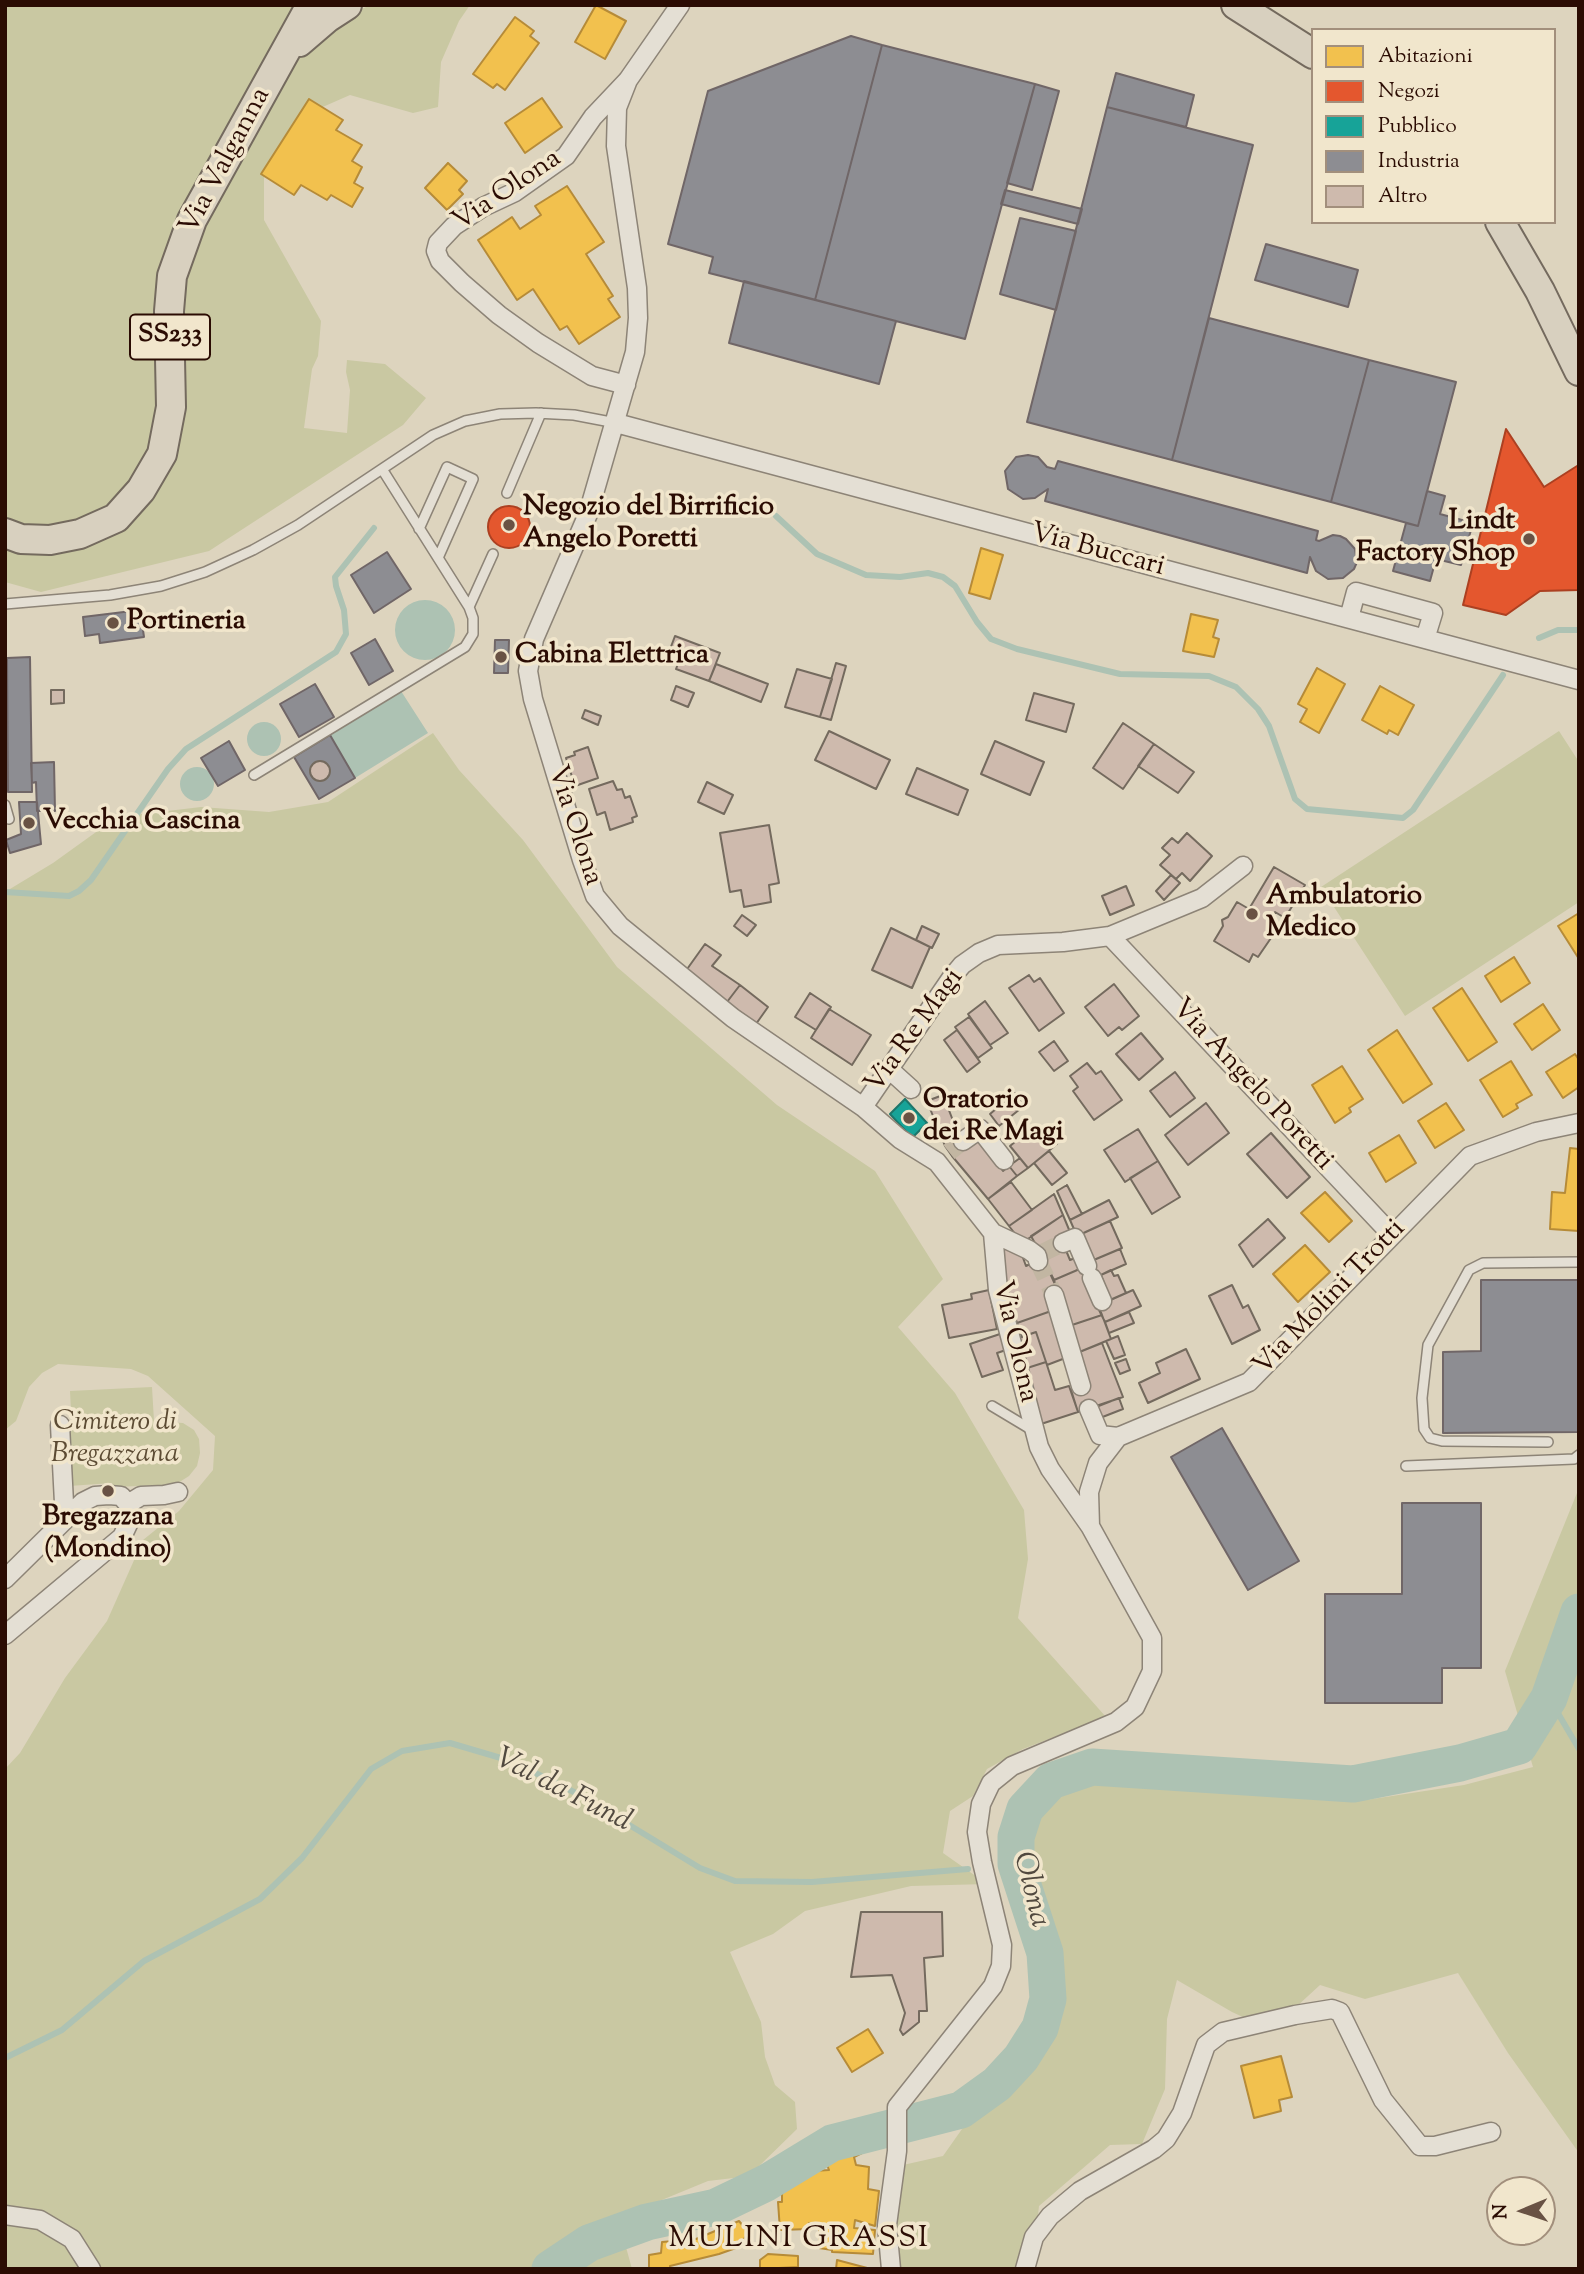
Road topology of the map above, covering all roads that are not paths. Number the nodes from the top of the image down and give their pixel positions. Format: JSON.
{"nodes":[{"id":1,"x":311,"y":5,"type":"edge"},
{"id":2,"x":346,"y":5,"type":"edge"},
{"id":3,"x":680,"y":5,"type":"edge"},
{"id":4,"x":1236,"y":5,"type":"edge"},
{"id":5,"x":286,"y":53,"type":"junction"},
{"id":6,"x":1311,"y":53,"type":"edge"},
{"id":7,"x":628,"y":80,"type":"junction"},
{"id":8,"x":1501,"y":224,"type":"edge"},
{"id":9,"x":1579,"y":371,"type":"edge"},
{"id":10,"x":626,"y":385,"type":"junction"},
{"id":11,"x":541,"y":413,"type":"junction"},
{"id":12,"x":616,"y":424,"type":"junction"},
{"id":13,"x":382,"y":470,"type":"junction"},
{"id":14,"x":508,"y":493,"type":"dead end"},
{"id":15,"x":419,"y":529,"type":"junction"},
{"id":16,"x":5,"y":533,"type":"edge"},
{"id":17,"x":493,"y":554,"type":"dead end"},
{"id":18,"x":438,"y":558,"type":"junction"},
{"id":19,"x":5,"y":604,"type":"edge"},
{"id":20,"x":469,"y":607,"type":"junction"},
{"id":21,"x":1349,"y":618,"type":"junction"},
{"id":22,"x":1426,"y":639,"type":"junction"},
{"id":23,"x":1579,"y":680,"type":"edge"},
{"id":24,"x":254,"y":775,"type":"dead end"},
{"id":25,"x":5,"y":805,"type":"edge"},
{"id":26,"x":9,"y":819,"type":"dead end"},
{"id":27,"x":1243,"y":866,"type":"dead end"},
{"id":28,"x":1110,"y":936,"type":"junction"},
{"id":29,"x":890,"y":1070,"type":"junction"},
{"id":30,"x":911,"y":1089,"type":"dead end"},
{"id":31,"x":863,"y":1107,"type":"junction"},
{"id":32,"x":1579,"y":1123,"type":"edge"},
{"id":33,"x":950,"y":1152,"type":"junction"},
{"id":34,"x":1004,"y":1160,"type":"dead end"},
{"id":35,"x":993,"y":1233,"type":"junction"},
{"id":36,"x":1069,"y":1234,"type":"dead end"},
{"id":37,"x":1392,"y":1235,"type":"junction"},
{"id":38,"x":1038,"y":1257,"type":"tunnel mouth"},
{"id":39,"x":1579,"y":1262,"type":"edge"},
{"id":40,"x":1054,"y":1295,"type":"tunnel mouth"},
{"id":41,"x":1102,"y":1301,"type":"dead end"},
{"id":42,"x":1081,"y":1386,"type":"dead end"},
{"id":43,"x":992,"y":1406,"type":"dead end"},
{"id":44,"x":1089,"y":1409,"type":"dead end"},
{"id":45,"x":60,"y":1425,"type":"dead end"},
{"id":46,"x":1034,"y":1431,"type":"junction"},
{"id":47,"x":1118,"y":1437,"type":"junction"},
{"id":48,"x":1548,"y":1442,"type":"dead end"},
{"id":49,"x":1579,"y":1455,"type":"edge"},
{"id":50,"x":1406,"y":1466,"type":"dead end"},
{"id":51,"x":178,"y":1492,"type":"dead end"},
{"id":52,"x":128,"y":1504,"type":"junction"},
{"id":53,"x":72,"y":1512,"type":"junction"},
{"id":54,"x":1090,"y":1526,"type":"junction"},
{"id":55,"x":5,"y":1579,"type":"edge"},
{"id":56,"x":5,"y":1635,"type":"edge"},
{"id":57,"x":1491,"y":2132,"type":"dead end"},
{"id":58,"x":5,"y":2215,"type":"edge"},
{"id":59,"x":91,"y":2269,"type":"edge"},
{"id":60,"x":891,"y":2269,"type":"edge"},
{"id":61,"x":1025,"y":2269,"type":"edge"}],
"edges":[{"from":1,"to":5,"type":"main road","number":"SS233"},
{"from":2,"to":5,"type":"main road","number":"SS233"},
{"from":3,"to":7,"type":"street","name":"Via Olona"},
{"from":4,"to":6,"type":"main road"},
{"from":5,"to":16,"type":"main road","name":"Via Valganna","number":"SS233"},
{"from":7,"to":10,"type":"street","name":"Via Olona"},
{"from":7,"to":10,"type":"street","name":"Via Olona"},
{"from":8,"to":9,"type":"main road"},
{"from":10,"to":12,"type":"street","name":"Via Olona"},
{"from":11,"to":12,"type":"lane"},
{"from":11,"to":13,"type":"lane"},
{"from":11,"to":14,"type":"lane"},
{"from":12,"to":21,"type":"street","name":"Via Buccari"},
{"from":12,"to":31,"type":"street","name":"Via Olona"},
{"from":13,"to":15,"type":"lane"},
{"from":13,"to":19,"type":"lane"},
{"from":15,"to":18,"type":"lane"},
{"from":15,"to":18,"type":"lane"},
{"from":17,"to":20,"type":"lane"},
{"from":18,"to":20,"type":"lane"},
{"from":20,"to":24,"type":"lane"},
{"from":21,"to":22,"type":"street","name":"Via Buccari"},
{"from":21,"to":22,"type":"street"},
{"from":22,"to":23,"type":"street","name":"Via Buccari"},
{"from":25,"to":26,"type":"lane"},
{"from":27,"to":28,"type":"street","name":"Via Re Magi"},
{"from":28,"to":29,"type":"street","name":"Via Re Magi"},
{"from":28,"to":37,"type":"street","name":"Via Angelo Poretti"},
{"from":29,"to":30,"type":"street","name":"Via Re Magi"},
{"from":29,"to":31,"type":"street","name":"Via Re Magi"},
{"from":31,"to":33,"type":"street","name":"Via Olona"},
{"from":32,"to":37,"type":"street","name":"Via Molini Trotti"},
{"from":33,"to":34,"type":"street"},
{"from":33,"to":35,"type":"street","name":"Via Olona"},
{"from":35,"to":38,"type":"street"},
{"from":35,"to":46,"type":"street","name":"Via Olona"},
{"from":36,"to":41,"type":"street"},
{"from":37,"to":47,"type":"street","name":"Via Molini Trotti"},
{"from":39,"to":48,"type":"lane"},
{"from":40,"to":42,"type":"street"},
{"from":43,"to":46,"type":"lane"},
{"from":44,"to":47,"type":"street"},
{"from":45,"to":53,"type":"street"},
{"from":46,"to":54,"type":"street","name":"Via Olona"},
{"from":47,"to":54,"type":"street"},
{"from":49,"to":50,"type":"lane"},
{"from":51,"to":52,"type":"street"},
{"from":52,"to":53,"type":"street"},
{"from":52,"to":56,"type":"street"},
{"from":53,"to":55,"type":"street"},
{"from":54,"to":60,"type":"street","name":"Via Olona"},
{"from":57,"to":61,"type":"street"},
{"from":58,"to":59,"type":"street"}]}
